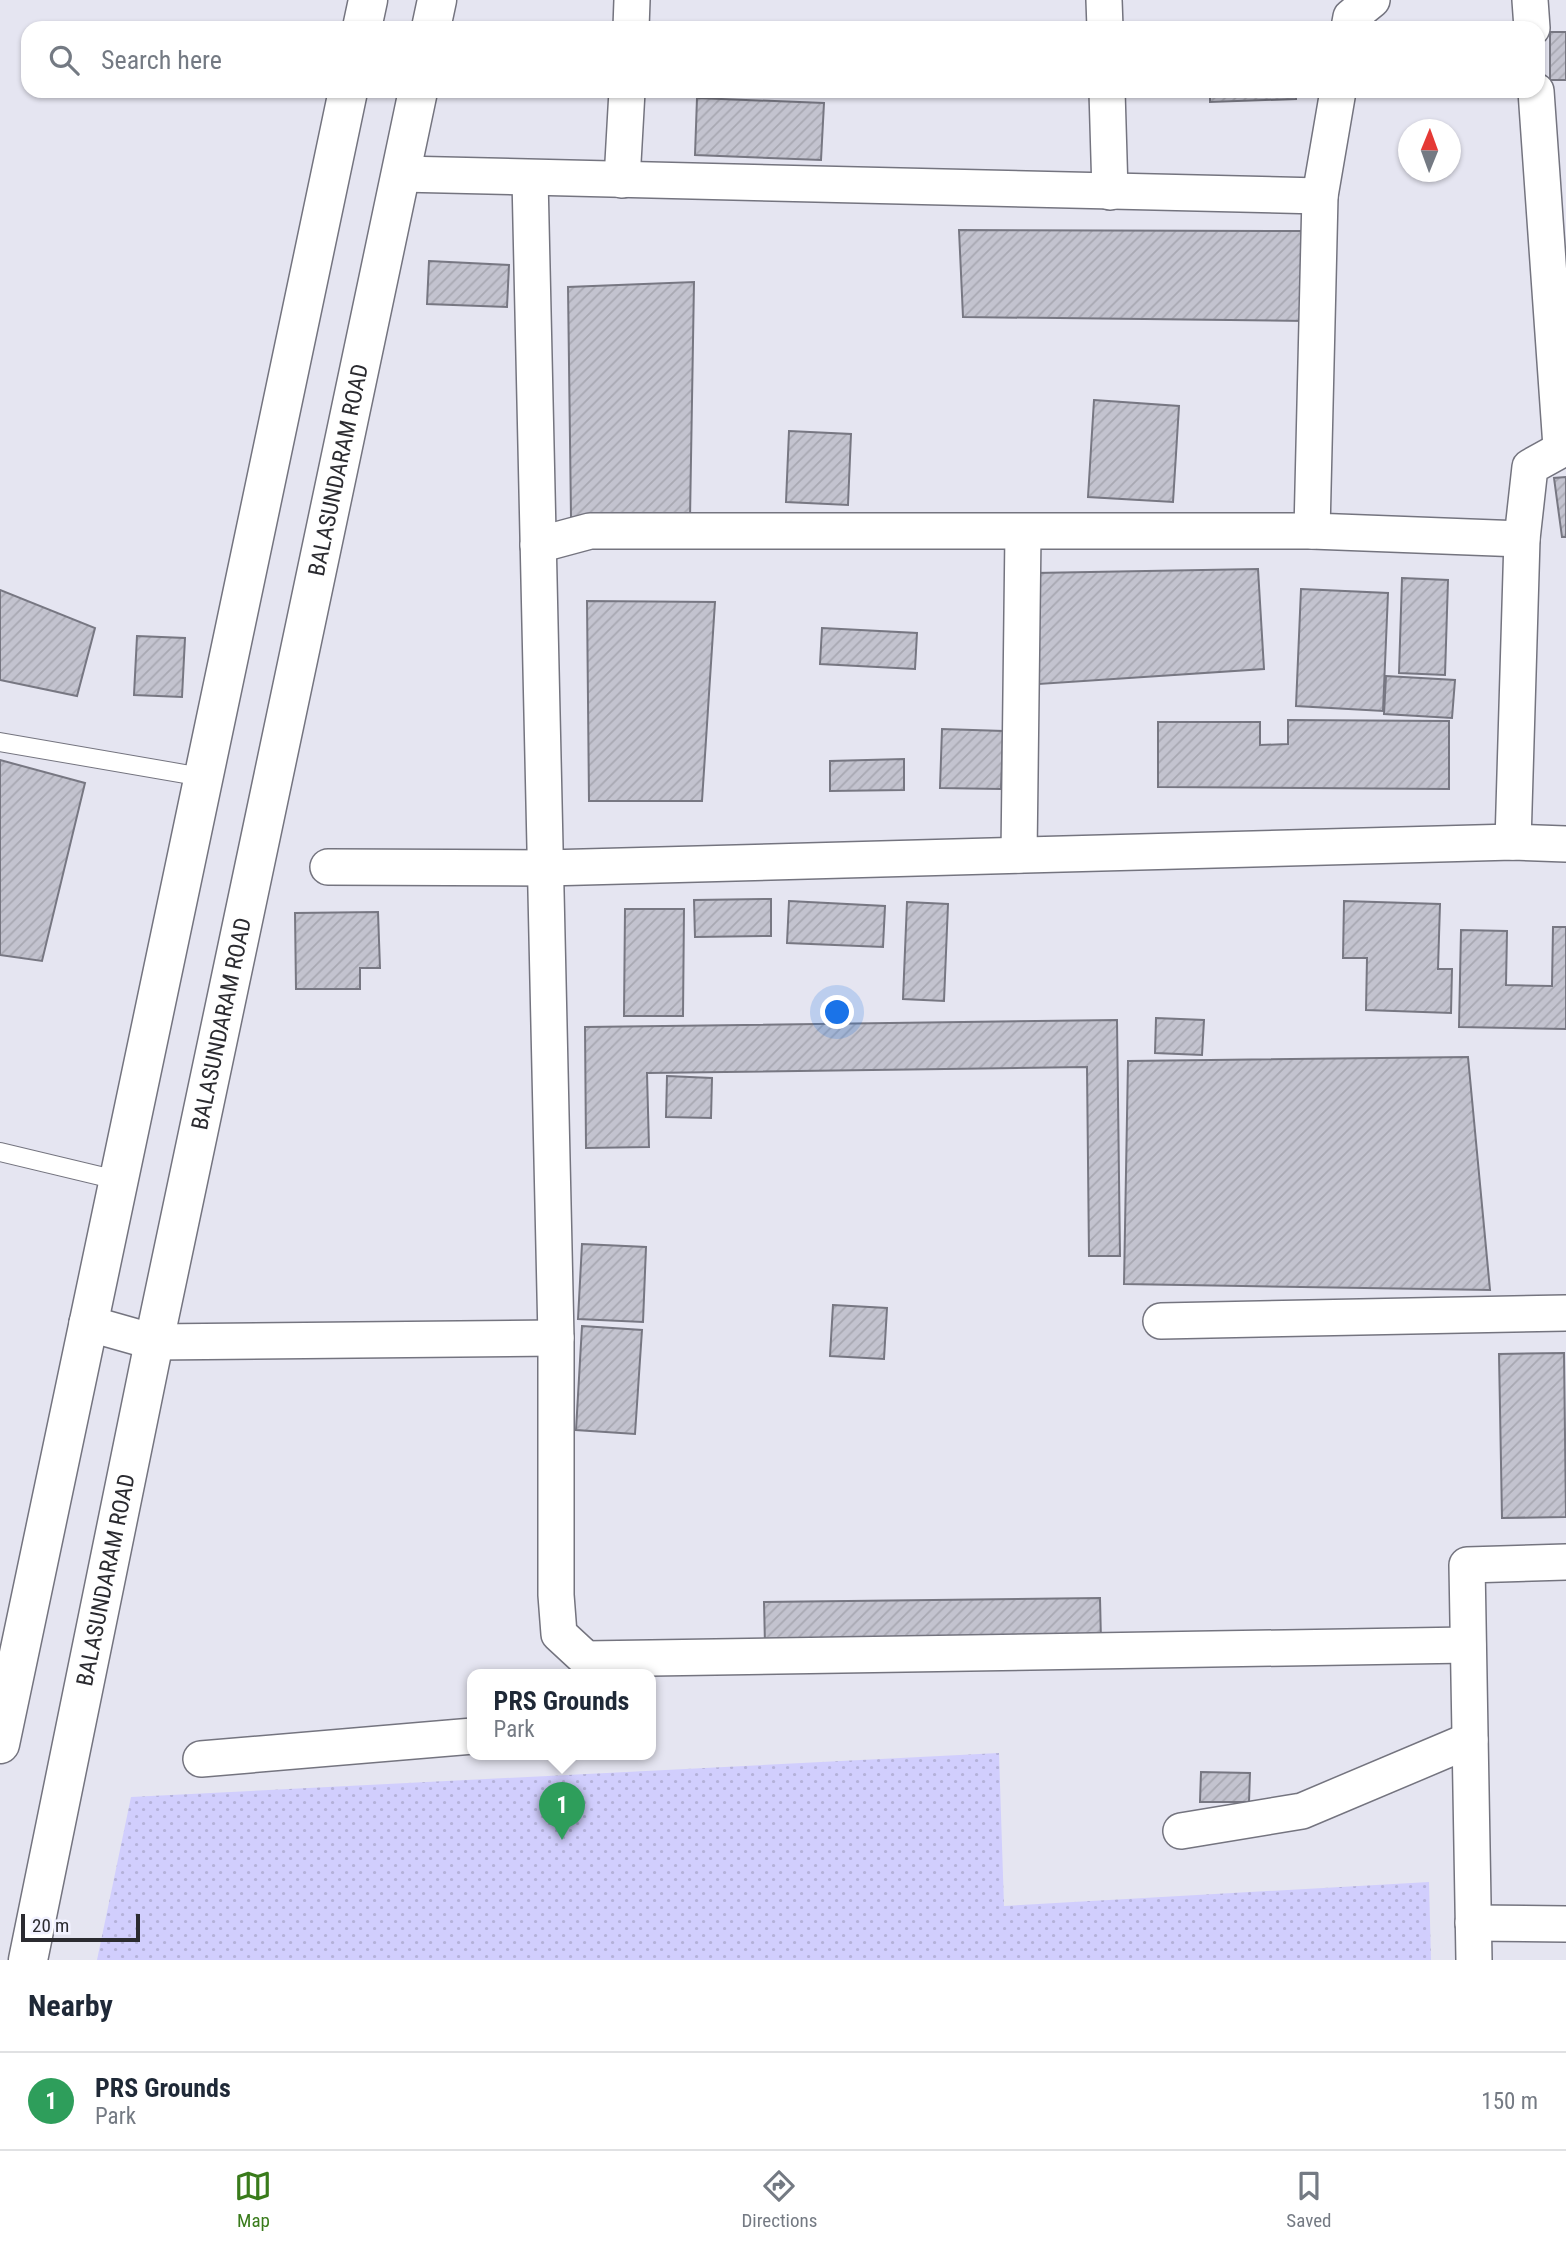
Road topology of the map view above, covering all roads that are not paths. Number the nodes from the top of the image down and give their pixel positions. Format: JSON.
{"nodes":[{"id":1,"x":368,"y":0,"type":"edge"},
{"id":2,"x":437,"y":0,"type":"edge"},
{"id":3,"x":632,"y":0,"type":"edge"},
{"id":4,"x":1104,"y":0,"type":"edge"},
{"id":5,"x":1372,"y":0,"type":"edge"},
{"id":6,"x":1530,"y":0,"type":"edge"},
{"id":7,"x":364,"y":21,"type":"edge"},
{"id":8,"x":432,"y":21,"type":"edge"},
{"id":9,"x":631,"y":21,"type":"edge"},
{"id":10,"x":1105,"y":21,"type":"edge"},
{"id":11,"x":1350,"y":21,"type":"edge"},
{"id":12,"x":1532,"y":21,"type":"edge"},
{"id":13,"x":347,"y":98,"type":"edge"},
{"id":14,"x":417,"y":98,"type":"edge"},
{"id":15,"x":627,"y":98,"type":"edge"},
{"id":16,"x":1107,"y":98,"type":"edge"},
{"id":17,"x":1337,"y":98,"type":"edge"},
{"id":18,"x":1537,"y":98,"type":"edge"},
{"id":19,"x":401,"y":174,"type":"junction"},
{"id":20,"x":530,"y":177,"type":"junction"},
{"id":21,"x":622,"y":180,"type":"junction"},
{"id":22,"x":1110,"y":192,"type":"junction"},
{"id":23,"x":1320,"y":196,"type":"junction"},
{"id":24,"x":1564,"y":447,"type":"edge"},
{"id":25,"x":1312,"y":531,"type":"junction"},
{"id":26,"x":1023,"y":533,"type":"junction"},
{"id":27,"x":1522,"y":539,"type":"junction"},
{"id":28,"x":538,"y":545,"type":"junction"},
{"id":29,"x":0,"y":742,"type":"edge"},
{"id":30,"x":202,"y":777,"type":"junction"},
{"id":31,"x":1513,"y":842,"type":"junction"},
{"id":32,"x":1566,"y":844,"type":"edge"},
{"id":33,"x":1019,"y":855,"type":"junction"},
{"id":34,"x":328,"y":867,"type":"dead end"},
{"id":35,"x":546,"y":867,"type":"junction"},
{"id":36,"x":0,"y":1153,"type":"edge"},
{"id":37,"x":117,"y":1180,"type":"junction"},
{"id":38,"x":1566,"y":1313,"type":"edge"},
{"id":39,"x":1161,"y":1321,"type":"dead end"},
{"id":40,"x":87,"y":1323,"type":"junction"},
{"id":41,"x":556,"y":1338,"type":"junction"},
{"id":42,"x":153,"y":1342,"type":"junction"},
{"id":43,"x":1566,"y":1562,"type":"edge"},
{"id":44,"x":1468,"y":1645,"type":"junction"},
{"id":45,"x":567,"y":1661,"type":"edge"},
{"id":46,"x":467,"y":1737,"type":"edge"},
{"id":47,"x":1,"y":1739,"type":"edge"},
{"id":48,"x":1470,"y":1740,"type":"junction"},
{"id":49,"x":201,"y":1759,"type":"dead end"},
{"id":50,"x":1181,"y":1831,"type":"dead end"},
{"id":51,"x":1473,"y":1923,"type":"junction"},
{"id":52,"x":1566,"y":1924,"type":"edge"},
{"id":53,"x":28,"y":1960,"type":"edge"},
{"id":54,"x":1474,"y":1960,"type":"edge"}],
"edges":[{"from":1,"to":7,"type":"main road"},
{"from":2,"to":8,"type":"main road"},
{"from":3,"to":9,"type":"street"},
{"from":4,"to":10,"type":"street"},
{"from":5,"to":11,"type":"street"},
{"from":6,"to":12,"type":"street"},
{"from":13,"to":30,"type":"main road"},
{"from":14,"to":19,"type":"main road","name":"BALASUNDARAM ROAD"},
{"from":15,"to":21,"type":"street"},
{"from":16,"to":22,"type":"street"},
{"from":17,"to":23,"type":"street"},
{"from":18,"to":24,"type":"street"},
{"from":19,"to":20,"type":"street"},
{"from":19,"to":42,"type":"main road","name":"BALASUNDARAM ROAD"},
{"from":20,"to":21,"type":"street"},
{"from":20,"to":28,"type":"street"},
{"from":21,"to":22,"type":"street"},
{"from":22,"to":23,"type":"street"},
{"from":23,"to":25,"type":"street"},
{"from":24,"to":27,"type":"street"},
{"from":25,"to":26,"type":"street"},
{"from":25,"to":27,"type":"street"},
{"from":26,"to":28,"type":"street"},
{"from":26,"to":33,"type":"street"},
{"from":27,"to":31,"type":"street"},
{"from":28,"to":35,"type":"street"},
{"from":29,"to":30,"type":"lane"},
{"from":30,"to":37,"type":"main road"},
{"from":31,"to":32,"type":"street"},
{"from":31,"to":33,"type":"street"},
{"from":33,"to":35,"type":"street"},
{"from":34,"to":35,"type":"street"},
{"from":35,"to":41,"type":"street"},
{"from":36,"to":37,"type":"lane"},
{"from":37,"to":40,"type":"main road"},
{"from":38,"to":39,"type":"street"},
{"from":40,"to":42,"type":"street"},
{"from":40,"to":47,"type":"main road"},
{"from":41,"to":42,"type":"street"},
{"from":41,"to":45,"type":"street"},
{"from":42,"to":53,"type":"main road","name":"BALASUNDARAM ROAD"},
{"from":43,"to":44,"type":"street"},
{"from":44,"to":45,"type":"street"},
{"from":44,"to":48,"type":"street"},
{"from":46,"to":49,"type":"street"},
{"from":48,"to":50,"type":"street"},
{"from":48,"to":51,"type":"street"},
{"from":51,"to":52,"type":"street"},
{"from":51,"to":54,"type":"street"}]}
